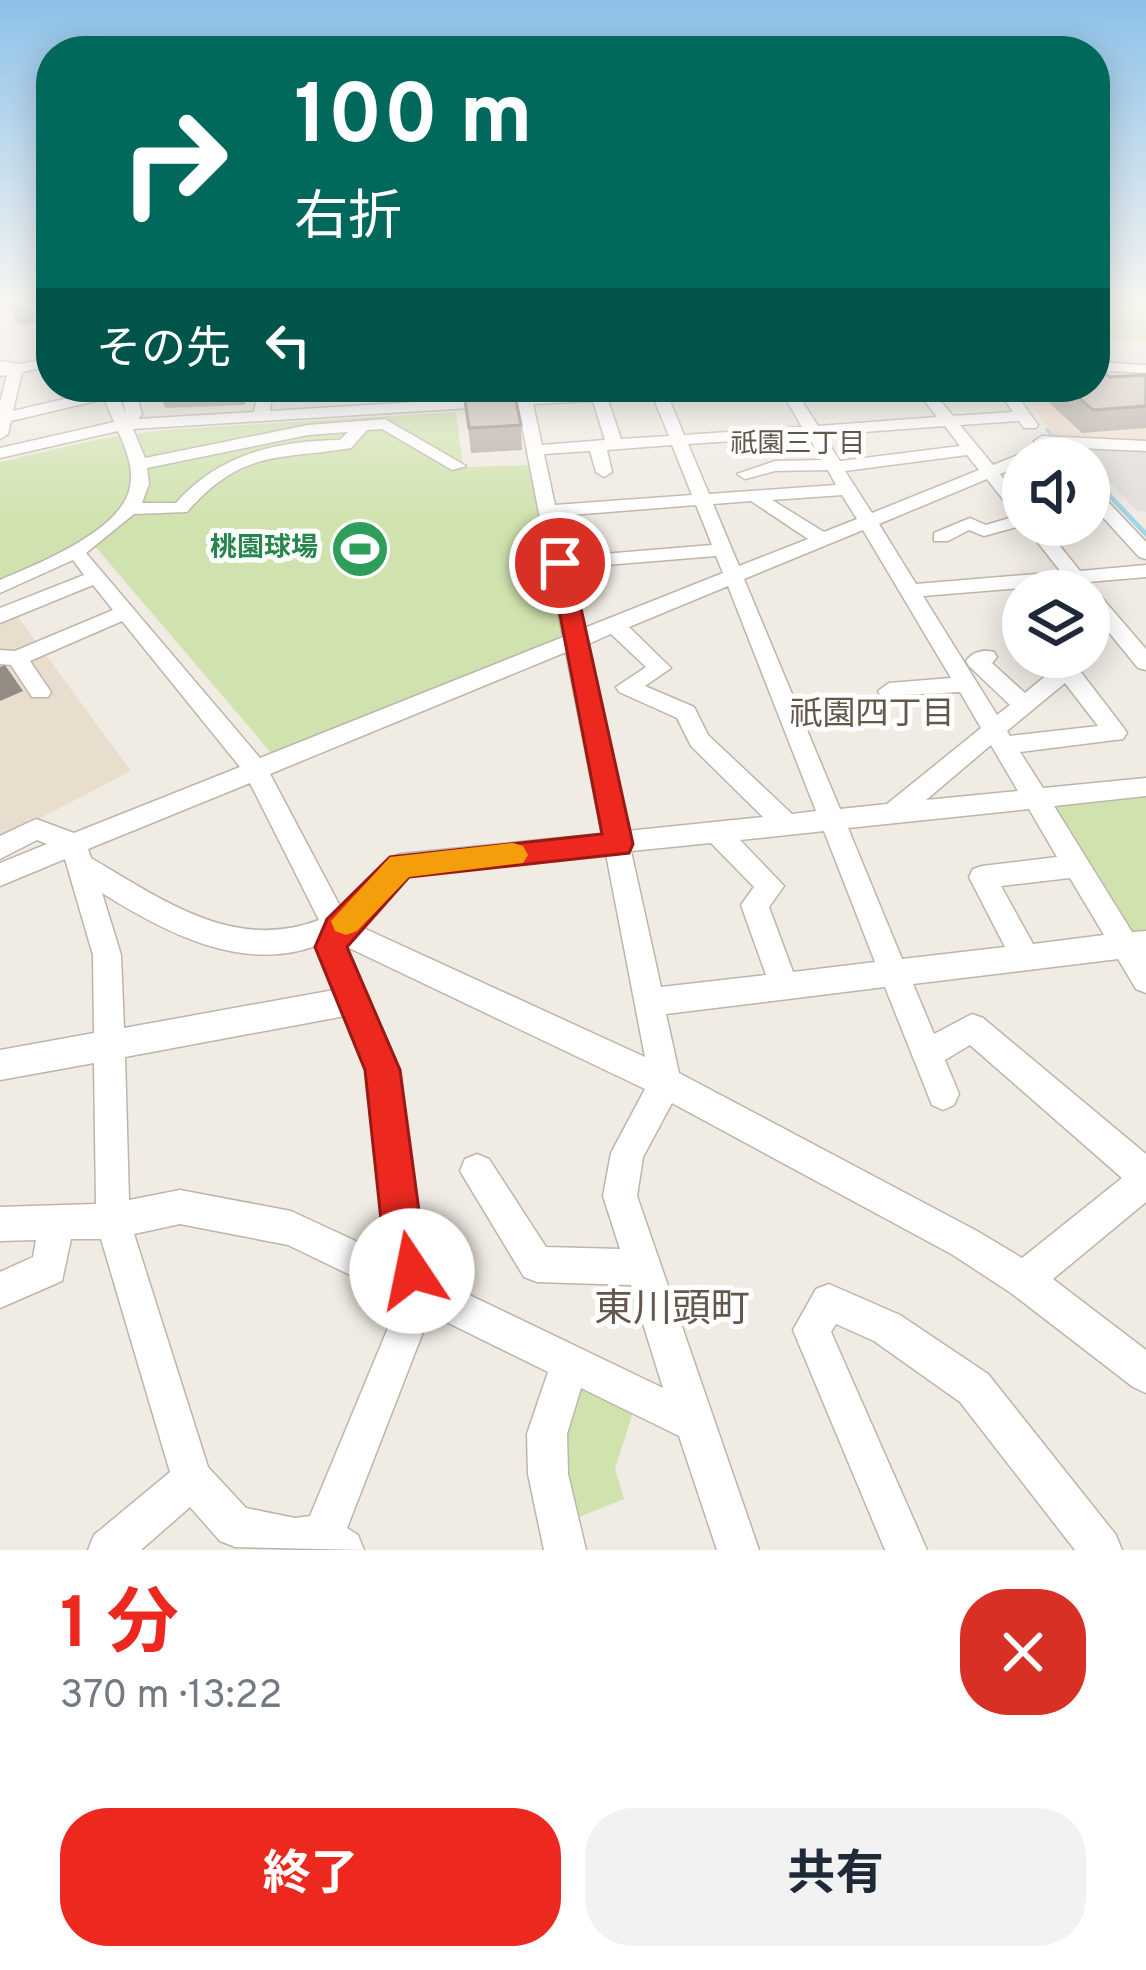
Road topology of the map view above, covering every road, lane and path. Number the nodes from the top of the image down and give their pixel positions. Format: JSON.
{"nodes":[{"id":1,"x":5,"y":377,"type":"edge"},
{"id":2,"x":73,"y":402,"type":"edge"},
{"id":3,"x":112,"y":402,"type":"edge"},
{"id":4,"x":131,"y":402,"type":"edge"},
{"id":5,"x":263,"y":402,"type":"edge"},
{"id":6,"x":394,"y":402,"type":"edge"},
{"id":7,"x":470,"y":402,"type":"edge"},
{"id":8,"x":526,"y":402,"type":"edge"},
{"id":9,"x":597,"y":402,"type":"edge"},
{"id":10,"x":663,"y":402,"type":"edge"},
{"id":11,"x":795,"y":402,"type":"edge"},
{"id":12,"x":934,"y":402,"type":"edge"},
{"id":13,"x":1014,"y":402,"type":"edge"},
{"id":14,"x":390,"y":414,"type":"junction"},
{"id":15,"x":261,"y":416,"type":"junction"},
{"id":16,"x":1024,"y":416,"type":"junction"},
{"id":17,"x":950,"y":421,"type":"junction"},
{"id":18,"x":124,"y":425,"type":"junction"},
{"id":19,"x":2,"y":426,"type":"edge"},
{"id":20,"x":362,"y":426,"type":"junction"},
{"id":21,"x":851,"y":428,"type":"junction"},
{"id":22,"x":812,"y":430,"type":"junction"},
{"id":23,"x":1045,"y":438,"type":"edge"},
{"id":24,"x":678,"y":439,"type":"junction"},
{"id":25,"x":605,"y":445,"type":"junction"},
{"id":26,"x":1110,"y":446,"type":"edge"},
{"id":27,"x":1146,"y":446,"type":"edge"},
{"id":28,"x":972,"y":449,"type":"junction"},
{"id":29,"x":538,"y":450,"type":"junction"},
{"id":30,"x":0,"y":452,"type":"edge"},
{"id":31,"x":877,"y":462,"type":"junction"},
{"id":32,"x":138,"y":465,"type":"junction"},
{"id":33,"x":458,"y":466,"type":"dead end"},
{"id":34,"x":834,"y":466,"type":"junction"},
{"id":35,"x":1002,"y":467,"type":"edge"},
{"id":36,"x":604,"y":472,"type":"dead end"},
{"id":37,"x":990,"y":472,"type":"junction"},
{"id":38,"x":746,"y":474,"type":"dead end"},
{"id":39,"x":1002,"y":488,"type":"edge"},
{"id":40,"x":848,"y":489,"type":"junction"},
{"id":41,"x":756,"y":497,"type":"junction"},
{"id":42,"x":702,"y":500,"type":"junction"},
{"id":43,"x":130,"y":509,"type":"junction"},
{"id":44,"x":550,"y":511,"type":"junction"},
{"id":45,"x":1110,"y":514,"type":"edge"},
{"id":46,"x":867,"y":522,"type":"junction"},
{"id":47,"x":1002,"y":524,"type":"edge"},
{"id":48,"x":940,"y":536,"type":"dead end"},
{"id":49,"x":823,"y":540,"type":"junction"},
{"id":50,"x":1050,"y":546,"type":"edge"},
{"id":51,"x":722,"y":550,"type":"junction"},
{"id":52,"x":75,"y":551,"type":"junction"},
{"id":53,"x":1146,"y":553,"type":"edge"},
{"id":54,"x":560,"y":563,"type":"junction"},
{"id":55,"x":1069,"y":570,"type":"edge"},
{"id":56,"x":1146,"y":571,"type":"edge"},
{"id":57,"x":96,"y":577,"type":"junction"},
{"id":58,"x":733,"y":577,"type":"junction"},
{"id":59,"x":1110,"y":581,"type":"edge"},
{"id":60,"x":0,"y":587,"type":"edge"},
{"id":61,"x":1002,"y":589,"type":"edge"},
{"id":62,"x":911,"y":591,"type":"junction"},
{"id":63,"x":125,"y":612,"type":"junction"},
{"id":64,"x":0,"y":616,"type":"edge"},
{"id":65,"x":1110,"y":620,"type":"edge"},
{"id":66,"x":613,"y":624,"type":"junction"},
{"id":67,"x":1120,"y":632,"type":"junction"},
{"id":68,"x":1110,"y":639,"type":"edge"},
{"id":69,"x":575,"y":641,"type":"junction"},
{"id":70,"x":8,"y":657,"type":"edge"},
{"id":71,"x":986,"y":657,"type":"dead end"},
{"id":72,"x":1146,"y":662,"type":"edge"},
{"id":73,"x":1055,"y":678,"type":"edge"},
{"id":74,"x":1088,"y":678,"type":"edge"},
{"id":75,"x":966,"y":683,"type":"junction"},
{"id":76,"x":40,"y":692,"type":"dead end"},
{"id":77,"x":889,"y":692,"type":"dead end"},
{"id":78,"x":1022,"y":704,"type":"junction"},
{"id":79,"x":999,"y":736,"type":"junction"},
{"id":80,"x":256,"y":770,"type":"junction"},
{"id":81,"x":1146,"y":787,"type":"edge"},
{"id":82,"x":1036,"y":799,"type":"junction"},
{"id":83,"x":895,"y":812,"type":"junction"},
{"id":84,"x":833,"y":820,"type":"junction"},
{"id":85,"x":786,"y":824,"type":"junction"},
{"id":86,"x":717,"y":833,"type":"junction"},
{"id":87,"x":619,"y":844,"type":"junction"},
{"id":88,"x":0,"y":848,"type":"edge"},
{"id":89,"x":79,"y":855,"type":"junction"},
{"id":90,"x":1076,"y":866,"type":"junction"},
{"id":91,"x":0,"y":874,"type":"edge"},
{"id":92,"x":336,"y":927,"type":"junction"},
{"id":93,"x":1136,"y":945,"type":"edge"},
{"id":94,"x":1024,"y":955,"type":"junction"},
{"id":95,"x":892,"y":974,"type":"junction"},
{"id":96,"x":1146,"y":980,"type":"edge"},
{"id":97,"x":784,"y":985,"type":"junction"},
{"id":98,"x":356,"y":1000,"type":"junction"},
{"id":99,"x":649,"y":1002,"type":"junction"},
{"id":100,"x":106,"y":1045,"type":"junction"},
{"id":101,"x":925,"y":1055,"type":"junction"},
{"id":102,"x":0,"y":1065,"type":"edge"},
{"id":103,"x":666,"y":1083,"type":"junction"},
{"id":104,"x":943,"y":1094,"type":"dead end"},
{"id":105,"x":477,"y":1172,"type":"dead end"},
{"id":106,"x":1146,"y":1178,"type":"edge"},
{"id":107,"x":113,"y":1221,"type":"junction"},
{"id":108,"x":57,"y":1222,"type":"junction"},
{"id":109,"x":0,"y":1224,"type":"edge"},
{"id":110,"x":641,"y":1268,"type":"junction"},
{"id":111,"x":1024,"y":1280,"type":"junction"},
{"id":112,"x":0,"y":1290,"type":"edge"},
{"id":113,"x":420,"y":1294,"type":"junction"},
{"id":114,"x":570,"y":1364,"type":"junction"},
{"id":115,"x":1146,"y":1374,"type":"edge"},
{"id":116,"x":694,"y":1423,"type":"junction"},
{"id":117,"x":193,"y":1479,"type":"junction"},
{"id":118,"x":313,"y":1544,"type":"edge"},
{"id":119,"x":109,"y":1550,"type":"edge"},
{"id":120,"x":566,"y":1550,"type":"edge"},
{"id":121,"x":738,"y":1550,"type":"edge"},
{"id":122,"x":906,"y":1550,"type":"edge"},
{"id":123,"x":1101,"y":1550,"type":"edge"}],
"edges":[{"from":1,"to":19,"type":"street"},
{"from":2,"to":19,"type":"street"},
{"from":3,"to":18,"type":"street"},
{"from":4,"to":18,"type":"street"},
{"from":5,"to":15,"type":"street"},
{"from":6,"to":14,"type":"street"},
{"from":7,"to":14,"type":"street"},
{"from":8,"to":29,"type":"street"},
{"from":9,"to":25,"type":"street"},
{"from":10,"to":24,"type":"street"},
{"from":11,"to":22,"type":"street"},
{"from":12,"to":17,"type":"street"},
{"from":13,"to":16,"type":"street"},
{"from":14,"to":15,"type":"street"},
{"from":14,"to":20,"type":"street"},
{"from":14,"to":33,"type":"street"},
{"from":15,"to":18,"type":"street"},
{"from":16,"to":17,"type":"street"},
{"from":16,"to":23,"type":"street"},
{"from":17,"to":21,"type":"street"},
{"from":17,"to":28,"type":"street"},
{"from":18,"to":30,"type":"street"},
{"from":18,"to":32,"type":"street"},
{"from":20,"to":32,"type":"street"},
{"from":20,"to":43,"type":"street"},
{"from":21,"to":22,"type":"street"},
{"from":21,"to":31,"type":"street"},
{"from":22,"to":24,"type":"street"},
{"from":22,"to":34,"type":"street"},
{"from":24,"to":25,"type":"street"},
{"from":24,"to":42,"type":"street"},
{"from":25,"to":29,"type":"street"},
{"from":25,"to":36,"type":"street"},
{"from":26,"to":27,"type":"street"},
{"from":28,"to":31,"type":"street"},
{"from":28,"to":37,"type":"street"},
{"from":29,"to":44,"type":"street"},
{"from":31,"to":34,"type":"street"},
{"from":32,"to":43,"type":"street"},
{"from":34,"to":38,"type":"street"},
{"from":34,"to":40,"type":"street"},
{"from":35,"to":37,"type":"street"},
{"from":37,"to":39,"type":"street"},
{"from":37,"to":46,"type":"street"},
{"from":40,"to":41,"type":"street"},
{"from":40,"to":46,"type":"street"},
{"from":41,"to":42,"type":"street"},
{"from":41,"to":49,"type":"street"},
{"from":42,"to":44,"type":"street"},
{"from":42,"to":51,"type":"street"},
{"from":43,"to":52,"type":"street"},
{"from":44,"to":54,"type":"street"},
{"from":45,"to":53,"type":"street"},
{"from":46,"to":49,"type":"street"},
{"from":46,"to":62,"type":"street"},
{"from":47,"to":48,"type":"street"},
{"from":49,"to":58,"type":"street"},
{"from":50,"to":55,"type":"street"},
{"from":51,"to":54,"type":"street"},
{"from":51,"to":58,"type":"street"},
{"from":52,"to":57,"type":"street"},
{"from":52,"to":60,"type":"street"},
{"from":54,"to":69,"type":"street"},
{"from":56,"to":59,"type":"street"},
{"from":57,"to":63,"type":"street"},
{"from":57,"to":64,"type":"street"},
{"from":58,"to":66,"type":"street"},
{"from":58,"to":84,"type":"street"},
{"from":61,"to":62,"type":"street"},
{"from":62,"to":75,"type":"street"},
{"from":63,"to":70,"type":"street"},
{"from":63,"to":80,"type":"street"},
{"from":65,"to":67,"type":"street"},
{"from":66,"to":69,"type":"street"},
{"from":66,"to":85,"type":"street"},
{"from":67,"to":68,"type":"street"},
{"from":67,"to":72,"type":"street"},
{"from":69,"to":80,"type":"street"},
{"from":69,"to":87,"type":"street"},
{"from":70,"to":76,"type":"street"},
{"from":71,"to":78,"type":"street"},
{"from":73,"to":78,"type":"street"},
{"from":74,"to":79,"type":"street"},
{"from":75,"to":77,"type":"street"},
{"from":75,"to":79,"type":"street"},
{"from":78,"to":79,"type":"street"},
{"from":79,"to":82,"type":"street"},
{"from":79,"to":83,"type":"street"},
{"from":80,"to":89,"type":"street"},
{"from":80,"to":92,"type":"street"},
{"from":81,"to":82,"type":"street"},
{"from":82,"to":83,"type":"street"},
{"from":82,"to":90,"type":"street"},
{"from":83,"to":84,"type":"street"},
{"from":84,"to":85,"type":"street"},
{"from":84,"to":95,"type":"street"},
{"from":85,"to":86,"type":"street"},
{"from":86,"to":87,"type":"street"},
{"from":86,"to":97,"type":"street"},
{"from":87,"to":92,"type":"street"},
{"from":87,"to":99,"type":"street"},
{"from":88,"to":89,"type":"street"},
{"from":89,"to":91,"type":"street"},
{"from":89,"to":92,"type":"street"},
{"from":89,"to":100,"type":"street"},
{"from":90,"to":93,"type":"street"},
{"from":90,"to":94,"type":"street"},
{"from":92,"to":98,"type":"street"},
{"from":92,"to":103,"type":"street"},
{"from":93,"to":94,"type":"street"},
{"from":93,"to":96,"type":"street"},
{"from":94,"to":95,"type":"street"},
{"from":95,"to":97,"type":"street"},
{"from":95,"to":101,"type":"street"},
{"from":97,"to":99,"type":"street"},
{"from":98,"to":100,"type":"street"},
{"from":98,"to":113,"type":"street"},
{"from":99,"to":103,"type":"street"},
{"from":100,"to":102,"type":"street"},
{"from":100,"to":107,"type":"street"},
{"from":101,"to":104,"type":"street"},
{"from":101,"to":106,"type":"street"},
{"from":103,"to":110,"type":"street"},
{"from":103,"to":111,"type":"street"},
{"from":105,"to":110,"type":"street"},
{"from":106,"to":111,"type":"street"},
{"from":107,"to":108,"type":"street"},
{"from":107,"to":113,"type":"street"},
{"from":107,"to":117,"type":"street"},
{"from":108,"to":109,"type":"street"},
{"from":108,"to":112,"type":"street"},
{"from":110,"to":116,"type":"street"},
{"from":111,"to":115,"type":"street"},
{"from":113,"to":114,"type":"street"},
{"from":113,"to":118,"type":"street"},
{"from":114,"to":116,"type":"street"},
{"from":114,"to":120,"type":"street"},
{"from":116,"to":121,"type":"street"},
{"from":117,"to":118,"type":"street"},
{"from":117,"to":119,"type":"street"},
{"from":122,"to":123,"type":"street"}]}
